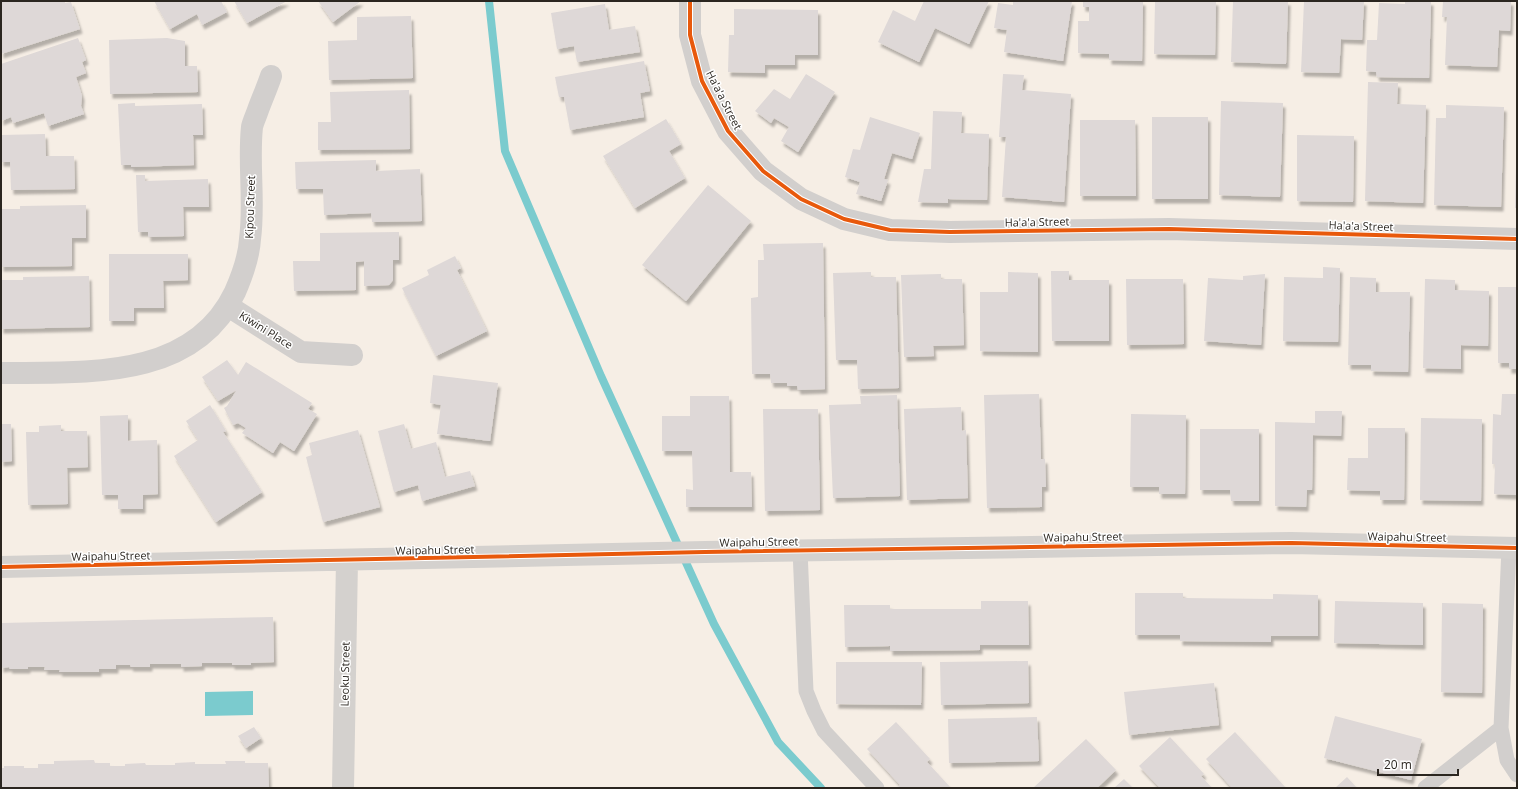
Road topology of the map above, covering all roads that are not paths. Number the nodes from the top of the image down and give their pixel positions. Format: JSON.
{"nodes":[{"id":1,"x":690,"y":1,"type":"edge"},
{"id":2,"x":271,"y":76,"type":"dead end"},
{"id":3,"x":1517,"y":239,"type":"edge"},
{"id":4,"x":228,"y":306,"type":"junction"},
{"id":5,"x":352,"y":355,"type":"dead end"},
{"id":6,"x":1,"y":374,"type":"edge"},
{"id":7,"x":1513,"y":548,"type":"edge"},
{"id":8,"x":800,"y":550,"type":"junction"},
{"id":9,"x":347,"y":560,"type":"junction"},
{"id":10,"x":1,"y":567,"type":"edge"},
{"id":11,"x":1501,"y":728,"type":"junction"},
{"id":12,"x":1517,"y":775,"type":"edge"},
{"id":13,"x":343,"y":788,"type":"edge"},
{"id":14,"x":877,"y":788,"type":"edge"},
{"id":15,"x":1424,"y":788,"type":"edge"}],
"edges":[{"from":1,"to":3,"type":"street","name":"Ha'a'a Street"},
{"from":2,"to":4,"type":"street","name":"Kipou Street"},
{"from":4,"to":5,"type":"street","name":"Kiwini Place"},
{"from":4,"to":6,"type":"street","name":"Kipou Street"},
{"from":7,"to":8,"type":"street","name":"Waipahu Street"},
{"from":7,"to":11,"type":"lane"},
{"from":8,"to":9,"type":"street","name":"Waipahu Street"},
{"from":8,"to":14,"type":"lane"},
{"from":9,"to":10,"type":"street","name":"Waipahu Street"},
{"from":9,"to":13,"type":"street","name":"Leoku Street"},
{"from":11,"to":12,"type":"lane"},
{"from":11,"to":15,"type":"lane"}]}
